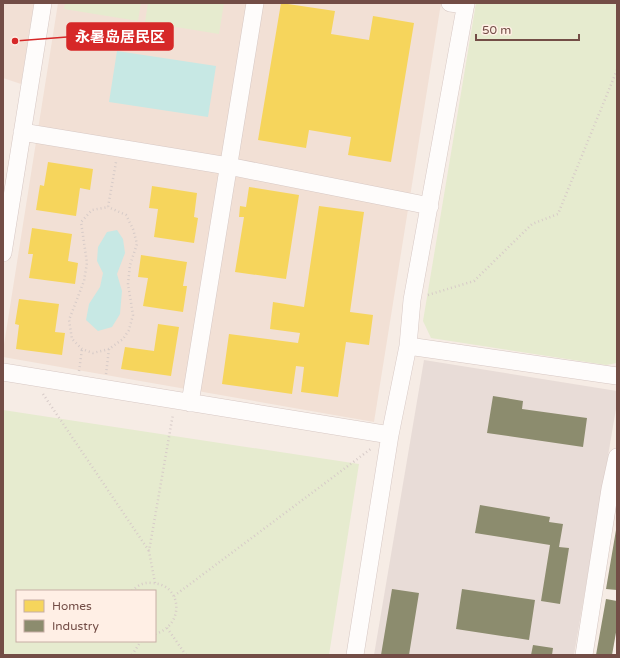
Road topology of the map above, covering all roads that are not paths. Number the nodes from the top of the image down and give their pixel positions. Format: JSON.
{"nodes":[{"id":1,"x":43,"y":3,"type":"edge"},
{"id":2,"x":255,"y":3,"type":"edge"},
{"id":3,"x":461,"y":4,"type":"edge"},
{"id":4,"x":22,"y":132,"type":"junction"},
{"id":5,"x":228,"y":166,"type":"junction"},
{"id":6,"x":430,"y":206,"type":"junction"},
{"id":7,"x":3,"y":253,"type":"edge"},
{"id":8,"x":408,"y":346,"type":"junction"},
{"id":9,"x":3,"y":372,"type":"edge"},
{"id":10,"x":617,"y":376,"type":"edge"},
{"id":11,"x":183,"y":402,"type":"junction"},
{"id":12,"x":390,"y":435,"type":"junction"},
{"id":13,"x":617,"y":456,"type":"edge"},
{"id":14,"x":355,"y":655,"type":"edge"},
{"id":15,"x":584,"y":655,"type":"edge"}],
"edges":[{"from":1,"to":4,"type":"street"},
{"from":2,"to":5,"type":"street"},
{"from":3,"to":6,"type":"street"},
{"from":4,"to":5,"type":"street"},
{"from":4,"to":7,"type":"street"},
{"from":5,"to":6,"type":"street"},
{"from":5,"to":11,"type":"street"},
{"from":6,"to":8,"type":"street"},
{"from":8,"to":10,"type":"street"},
{"from":8,"to":12,"type":"street"},
{"from":9,"to":11,"type":"street"},
{"from":11,"to":12,"type":"street"},
{"from":12,"to":14,"type":"street"},
{"from":13,"to":15,"type":"street"}]}
